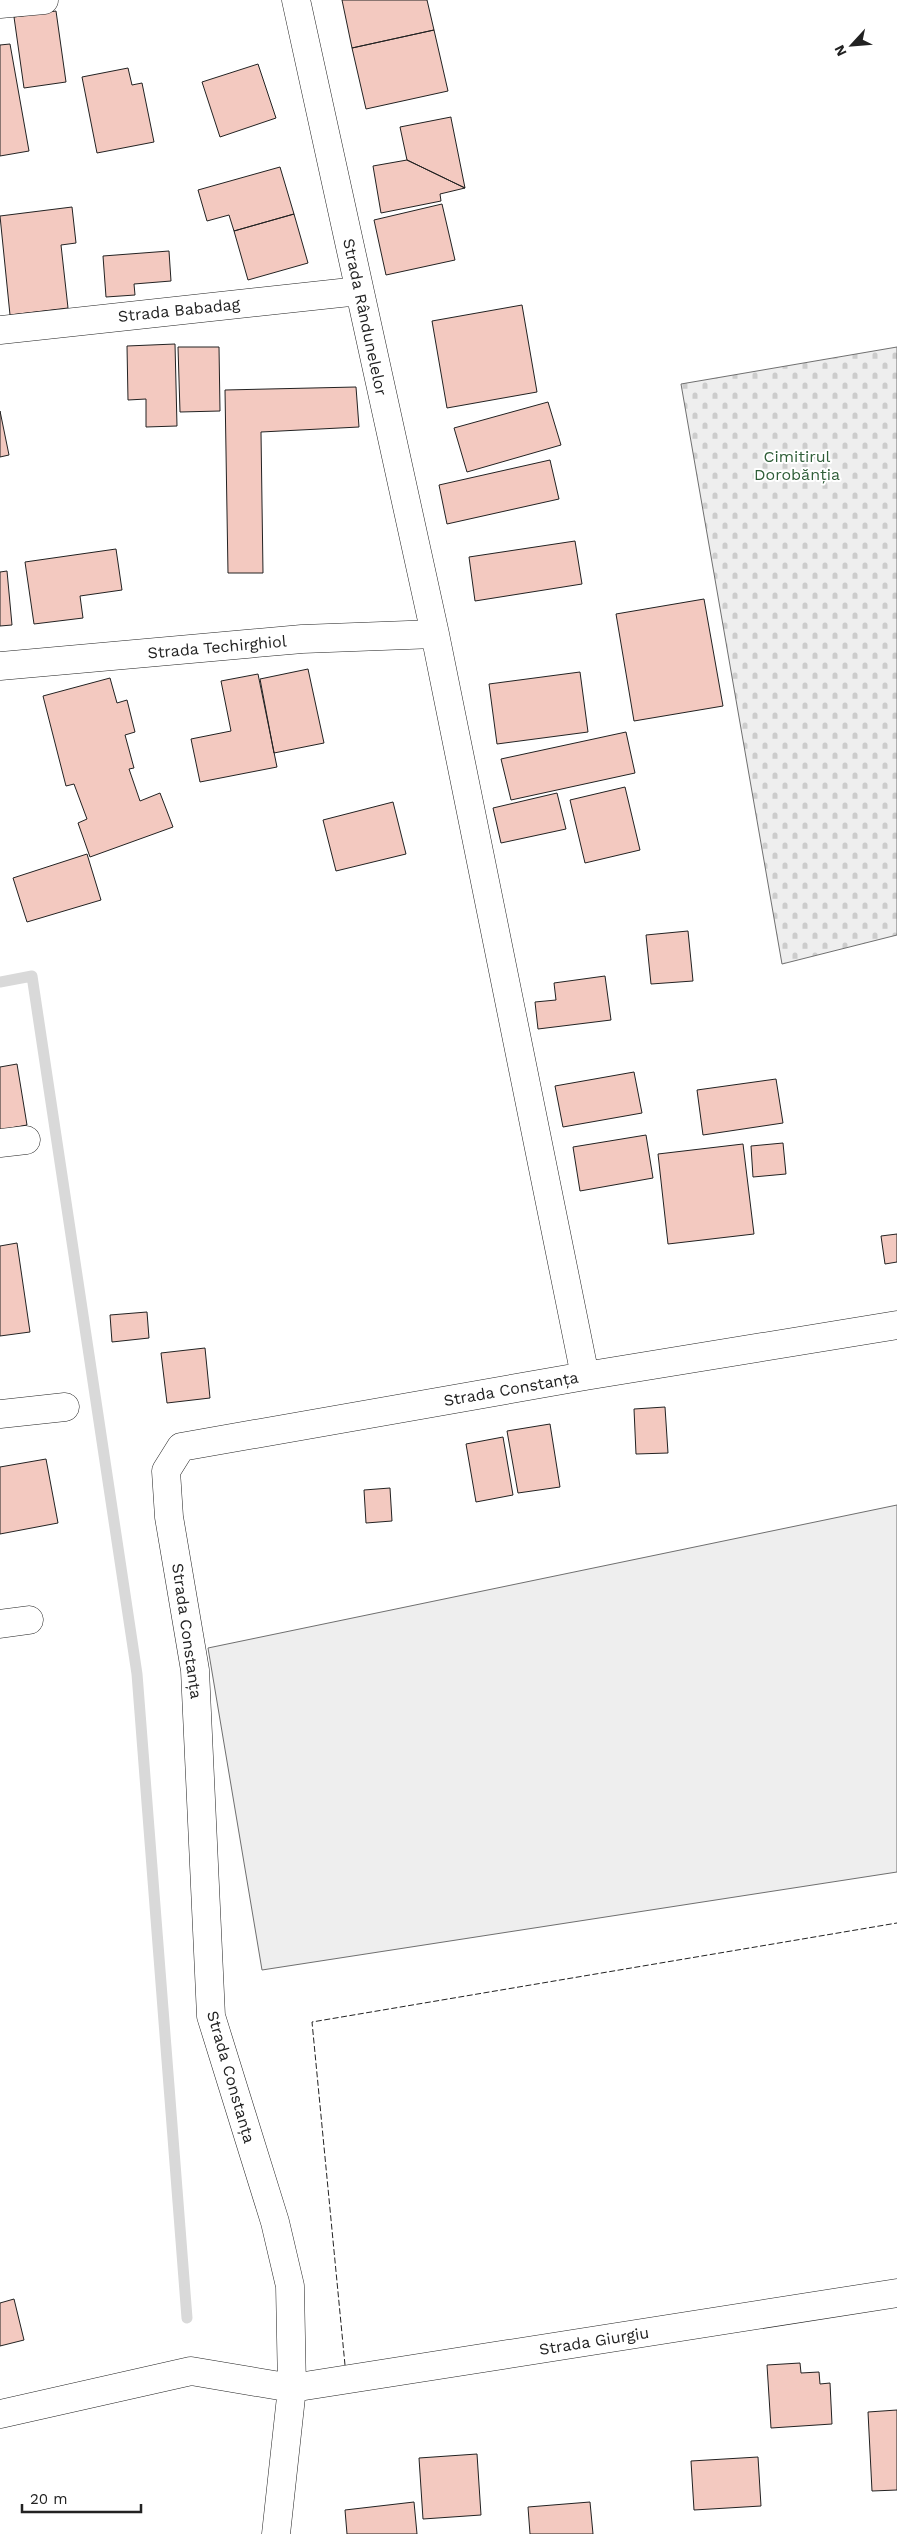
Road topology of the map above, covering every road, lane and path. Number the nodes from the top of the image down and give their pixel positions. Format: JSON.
{"nodes":[{"id":1,"x":44,"y":0,"type":"edge"},
{"id":2,"x":296,"y":0,"type":"edge"},
{"id":3,"x":0,"y":4,"type":"edge"},
{"id":4,"x":359,"y":291,"type":"junction"},
{"id":5,"x":0,"y":330,"type":"edge"},
{"id":6,"x":435,"y":634,"type":"junction"},
{"id":7,"x":0,"y":666,"type":"edge"},
{"id":8,"x":26,"y":1140,"type":"dead end"},
{"id":9,"x":0,"y":1143,"type":"edge"},
{"id":10,"x":897,"y":1325,"type":"edge"},
{"id":11,"x":585,"y":1376,"type":"junction"},
{"id":12,"x":65,"y":1407,"type":"dead end"},
{"id":13,"x":0,"y":1414,"type":"edge"},
{"id":14,"x":29,"y":1620,"type":"dead end"},
{"id":15,"x":0,"y":1624,"type":"edge"},
{"id":16,"x":897,"y":2293,"type":"edge"},
{"id":17,"x":292,"y":2388,"type":"junction"},
{"id":18,"x":0,"y":2414,"type":"edge"},
{"id":19,"x":276,"y":2534,"type":"edge"}],
"edges":[{"from":1,"to":3,"type":"street"},
{"from":2,"to":4,"type":"street","name":"Strada Rândunelelor"},
{"from":4,"to":5,"type":"street","name":"Strada Babadag"},
{"from":4,"to":6,"type":"street","name":"Strada Rândunelelor"},
{"from":6,"to":7,"type":"street","name":"Strada Techirghiol"},
{"from":6,"to":11,"type":"street","name":"Strada Rândunelelor"},
{"from":8,"to":9,"type":"street"},
{"from":10,"to":11,"type":"street","name":"Strada Constanța"},
{"from":11,"to":17,"type":"street","name":"Strada Constanța"},
{"from":12,"to":13,"type":"street"},
{"from":14,"to":15,"type":"street"},
{"from":16,"to":17,"type":"street","name":"Strada Giurgiu"},
{"from":17,"to":18,"type":"street","name":"Strada Giurgiu"},
{"from":17,"to":19,"type":"street","name":"Strada Constanța"}]}
